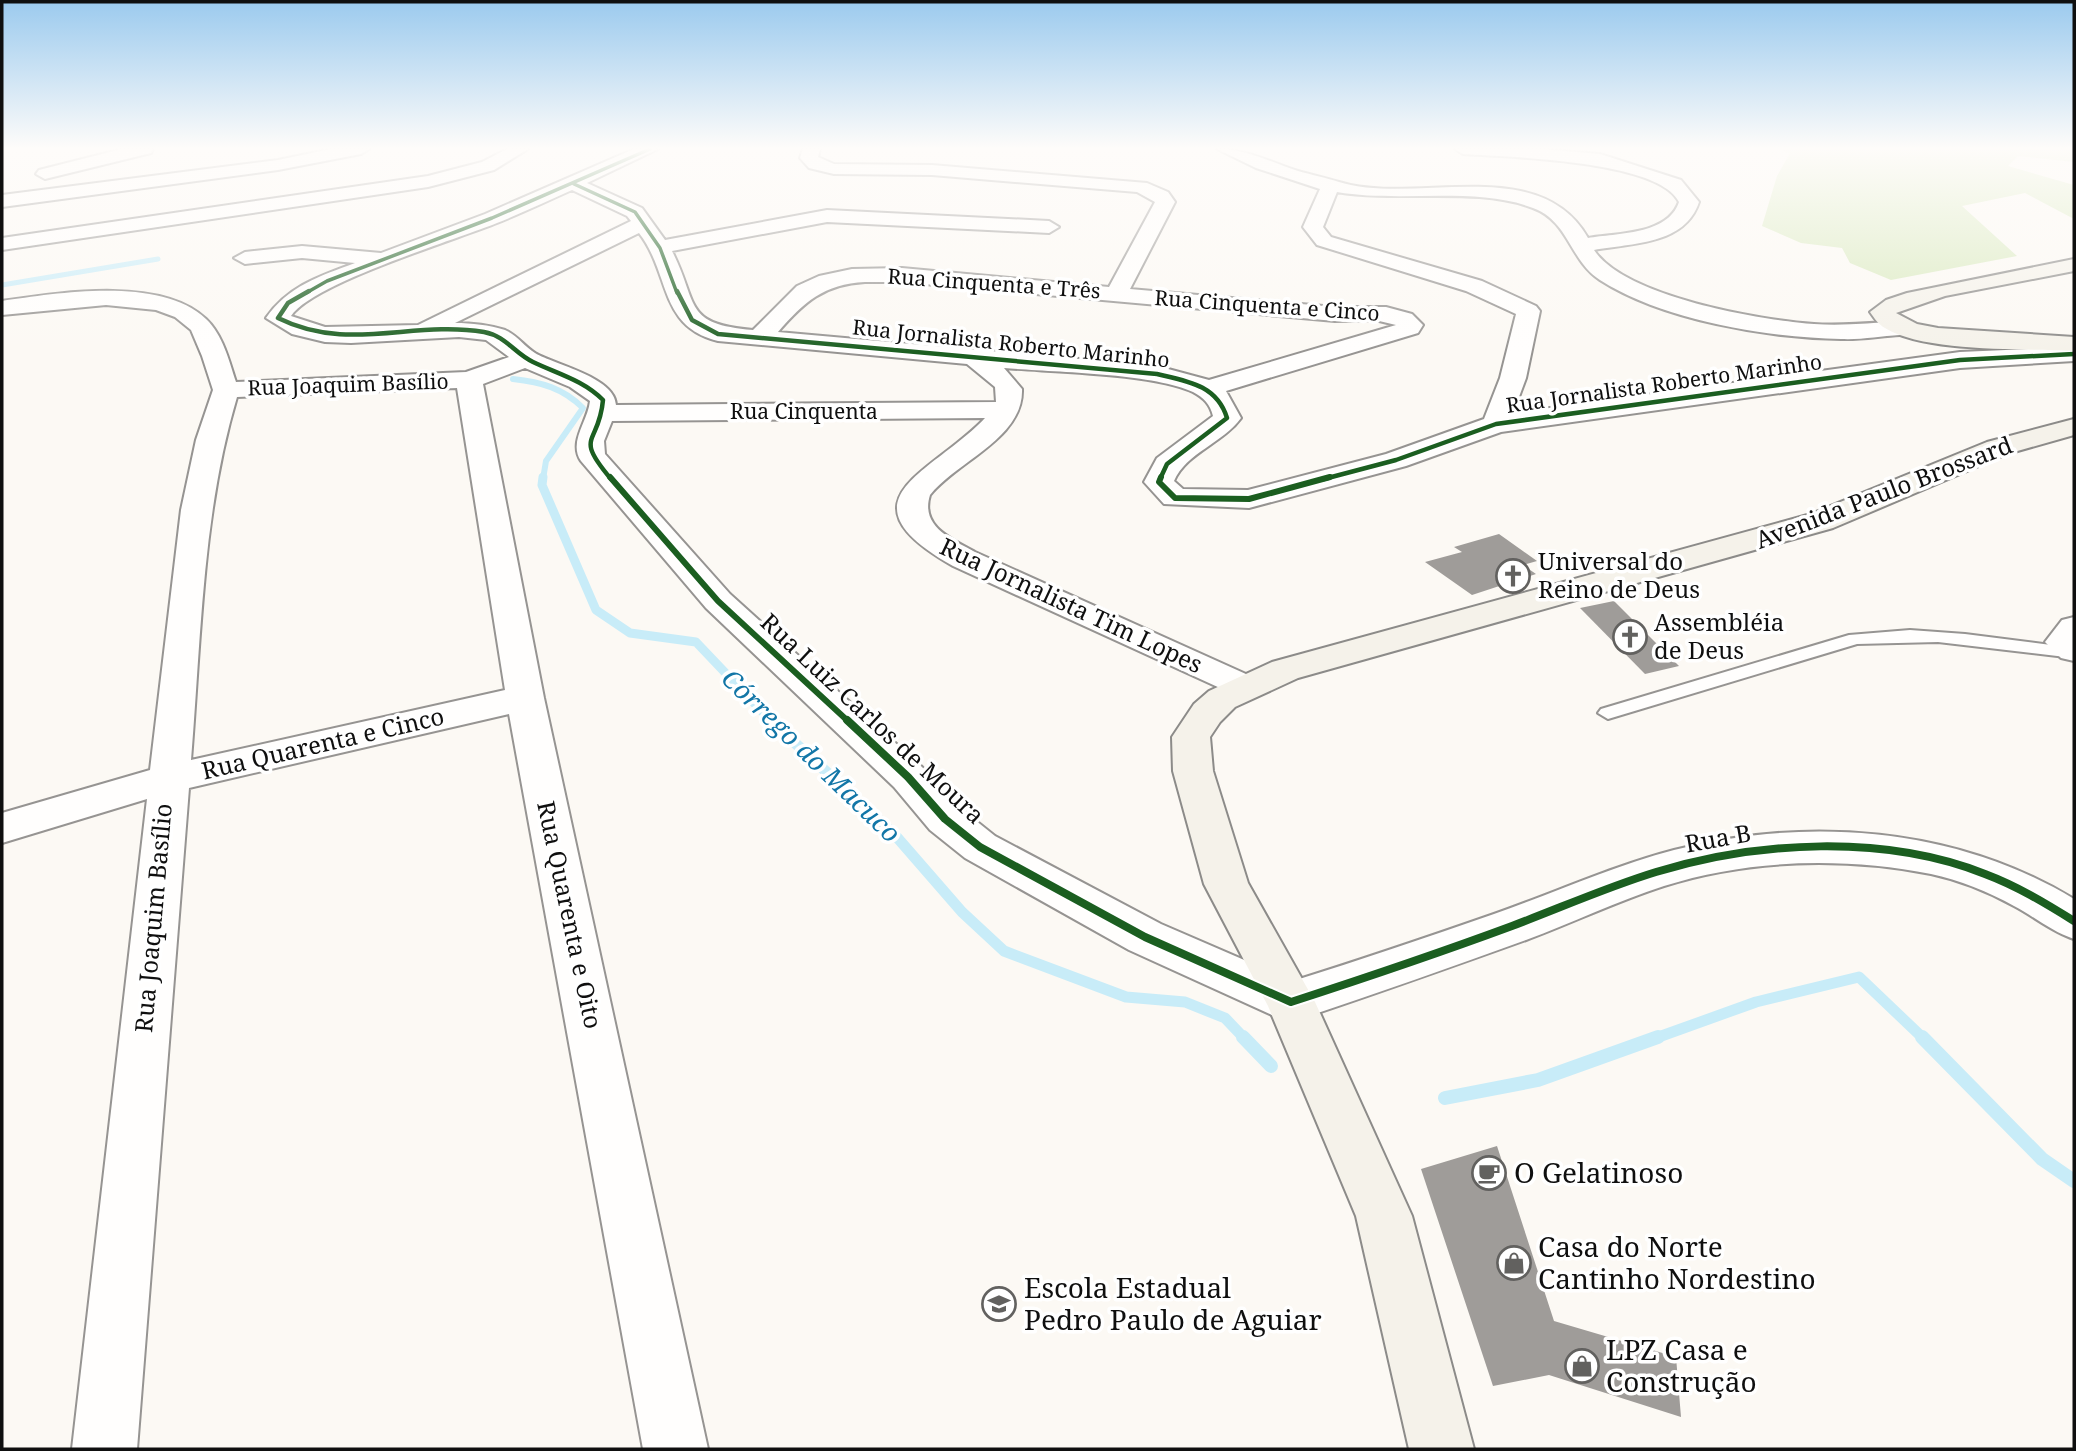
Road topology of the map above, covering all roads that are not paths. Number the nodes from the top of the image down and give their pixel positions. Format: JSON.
{"nodes":[{"id":1,"x":61,"y":217,"type":"edge"},
{"id":2,"x":204,"y":217,"type":"edge"},
{"id":3,"x":489,"y":217,"type":"edge"},
{"id":4,"x":637,"y":217,"type":"edge"},
{"id":5,"x":822,"y":217,"type":"edge"},
{"id":6,"x":841,"y":217,"type":"edge"},
{"id":7,"x":1157,"y":217,"type":"edge"},
{"id":8,"x":1317,"y":217,"type":"edge"},
{"id":9,"x":1565,"y":217,"type":"edge"},
{"id":10,"x":1682,"y":217,"type":"edge"},
{"id":11,"x":641,"y":224,"type":"junction"},
{"id":12,"x":1049,"y":227,"type":"dead end"},
{"id":13,"x":2,"y":235,"type":"edge"},
{"id":14,"x":2,"y":244,"type":"edge"},
{"id":15,"x":1581,"y":246,"type":"junction"},
{"id":16,"x":660,"y":247,"type":"junction"},
{"id":17,"x":245,"y":258,"type":"dead end"},
{"id":18,"x":384,"y":258,"type":"junction"},
{"id":19,"x":2074,"y":265,"type":"edge"},
{"id":20,"x":1116,"y":294,"type":"junction"},
{"id":21,"x":2,"y":308,"type":"edge"},
{"id":22,"x":1900,"y":328,"type":"junction"},
{"id":23,"x":420,"y":331,"type":"junction"},
{"id":24,"x":759,"y":338,"type":"junction"},
{"id":25,"x":2074,"y":344,"type":"edge"},
{"id":26,"x":2074,"y":354,"type":"edge"},
{"id":27,"x":974,"y":357,"type":"junction"},
{"id":28,"x":526,"y":359,"type":"junction"},
{"id":29,"x":469,"y":380,"type":"junction"},
{"id":30,"x":1209,"y":388,"type":"junction"},
{"id":31,"x":226,"y":390,"type":"junction"},
{"id":32,"x":1006,"y":410,"type":"junction"},
{"id":33,"x":602,"y":414,"type":"junction"},
{"id":34,"x":1496,"y":424,"type":"junction"},
{"id":35,"x":2074,"y":427,"type":"edge"},
{"id":36,"x":2074,"y":627,"type":"edge"},
{"id":37,"x":2074,"y":651,"type":"edge"},
{"id":38,"x":1244,"y":687,"type":"junction"},
{"id":39,"x":524,"y":698,"type":"junction"},
{"id":40,"x":1608,"y":713,"type":"dead end"},
{"id":41,"x":167,"y":779,"type":"junction"},
{"id":42,"x":2,"y":828,"type":"edge"},
{"id":43,"x":2074,"y":921,"type":"edge"},
{"id":44,"x":1292,"y":1002,"type":"junction"},
{"id":45,"x":104,"y":1449,"type":"edge"},
{"id":46,"x":677,"y":1449,"type":"edge"},
{"id":47,"x":1441,"y":1449,"type":"edge"}],
"edges":[{"from":1,"to":13,"type":"street"},
{"from":2,"to":14,"type":"street"},
{"from":3,"to":18,"type":"street"},
{"from":4,"to":11,"type":"street","name":"Rua Jornalista Roberto Marinho"},
{"from":5,"to":16,"type":"street"},
{"from":6,"to":12,"type":"street"},
{"from":7,"to":20,"type":"street","name":"Rua Cinquenta e Três"},
{"from":8,"to":34,"type":"street"},
{"from":9,"to":15,"type":"street"},
{"from":10,"to":15,"type":"street"},
{"from":11,"to":16,"type":"street","name":"Rua Jornalista Roberto Marinho"},
{"from":11,"to":23,"type":"street"},
{"from":15,"to":22,"type":"street"},
{"from":16,"to":24,"type":"street","name":"Rua Jornalista Roberto Marinho"},
{"from":17,"to":18,"type":"street"},
{"from":18,"to":23,"type":"street"},
{"from":19,"to":22,"type":"main road"},
{"from":20,"to":24,"type":"street","name":"Rua Cinquenta e Três"},
{"from":20,"to":30,"type":"street","name":"Rua Cinquenta e Cinco"},
{"from":21,"to":31,"type":"street","name":"Rua Joaquim Basílio"},
{"from":22,"to":25,"type":"main road"},
{"from":23,"to":28,"type":"street"},
{"from":24,"to":27,"type":"street","name":"Rua Jornalista Roberto Marinho"},
{"from":26,"to":34,"type":"street","name":"Rua Jornalista Roberto Marinho"},
{"from":27,"to":30,"type":"street","name":"Rua Jornalista Roberto Marinho"},
{"from":27,"to":32,"type":"street"},
{"from":28,"to":29,"type":"street","name":"Rua Joaquim Basílio"},
{"from":28,"to":33,"type":"street"},
{"from":29,"to":31,"type":"street","name":"Rua Joaquim Basílio"},
{"from":29,"to":39,"type":"street","name":"Rua Quarenta e Oito"},
{"from":30,"to":34,"type":"street","name":"Rua Jornalista Roberto Marinho"},
{"from":31,"to":41,"type":"street","name":"Rua Joaquim Basílio"},
{"from":32,"to":33,"type":"street","name":"Rua Cinquenta"},
{"from":32,"to":38,"type":"street","name":"Rua Jornalista Tim Lopes"},
{"from":33,"to":44,"type":"street","name":"Rua Luiz Carlos de Moura"},
{"from":35,"to":38,"type":"main road","name":"Avenida Paulo Brossard"},
{"from":36,"to":37,"type":"street"},
{"from":37,"to":40,"type":"lane"},
{"from":38,"to":44,"type":"main road","name":"Avenida Paulo Brossard"},
{"from":39,"to":41,"type":"street","name":"Rua Quarenta e Cinco"},
{"from":39,"to":46,"type":"street","name":"Rua Quarenta e Oito"},
{"from":41,"to":42,"type":"street","name":"Rua Quarenta e Cinco"},
{"from":41,"to":45,"type":"street","name":"Rua Joaquim Basílio"},
{"from":43,"to":44,"type":"street","name":"Rua B"},
{"from":44,"to":47,"type":"main road","name":"Avenida Paulo Brossard"}]}
